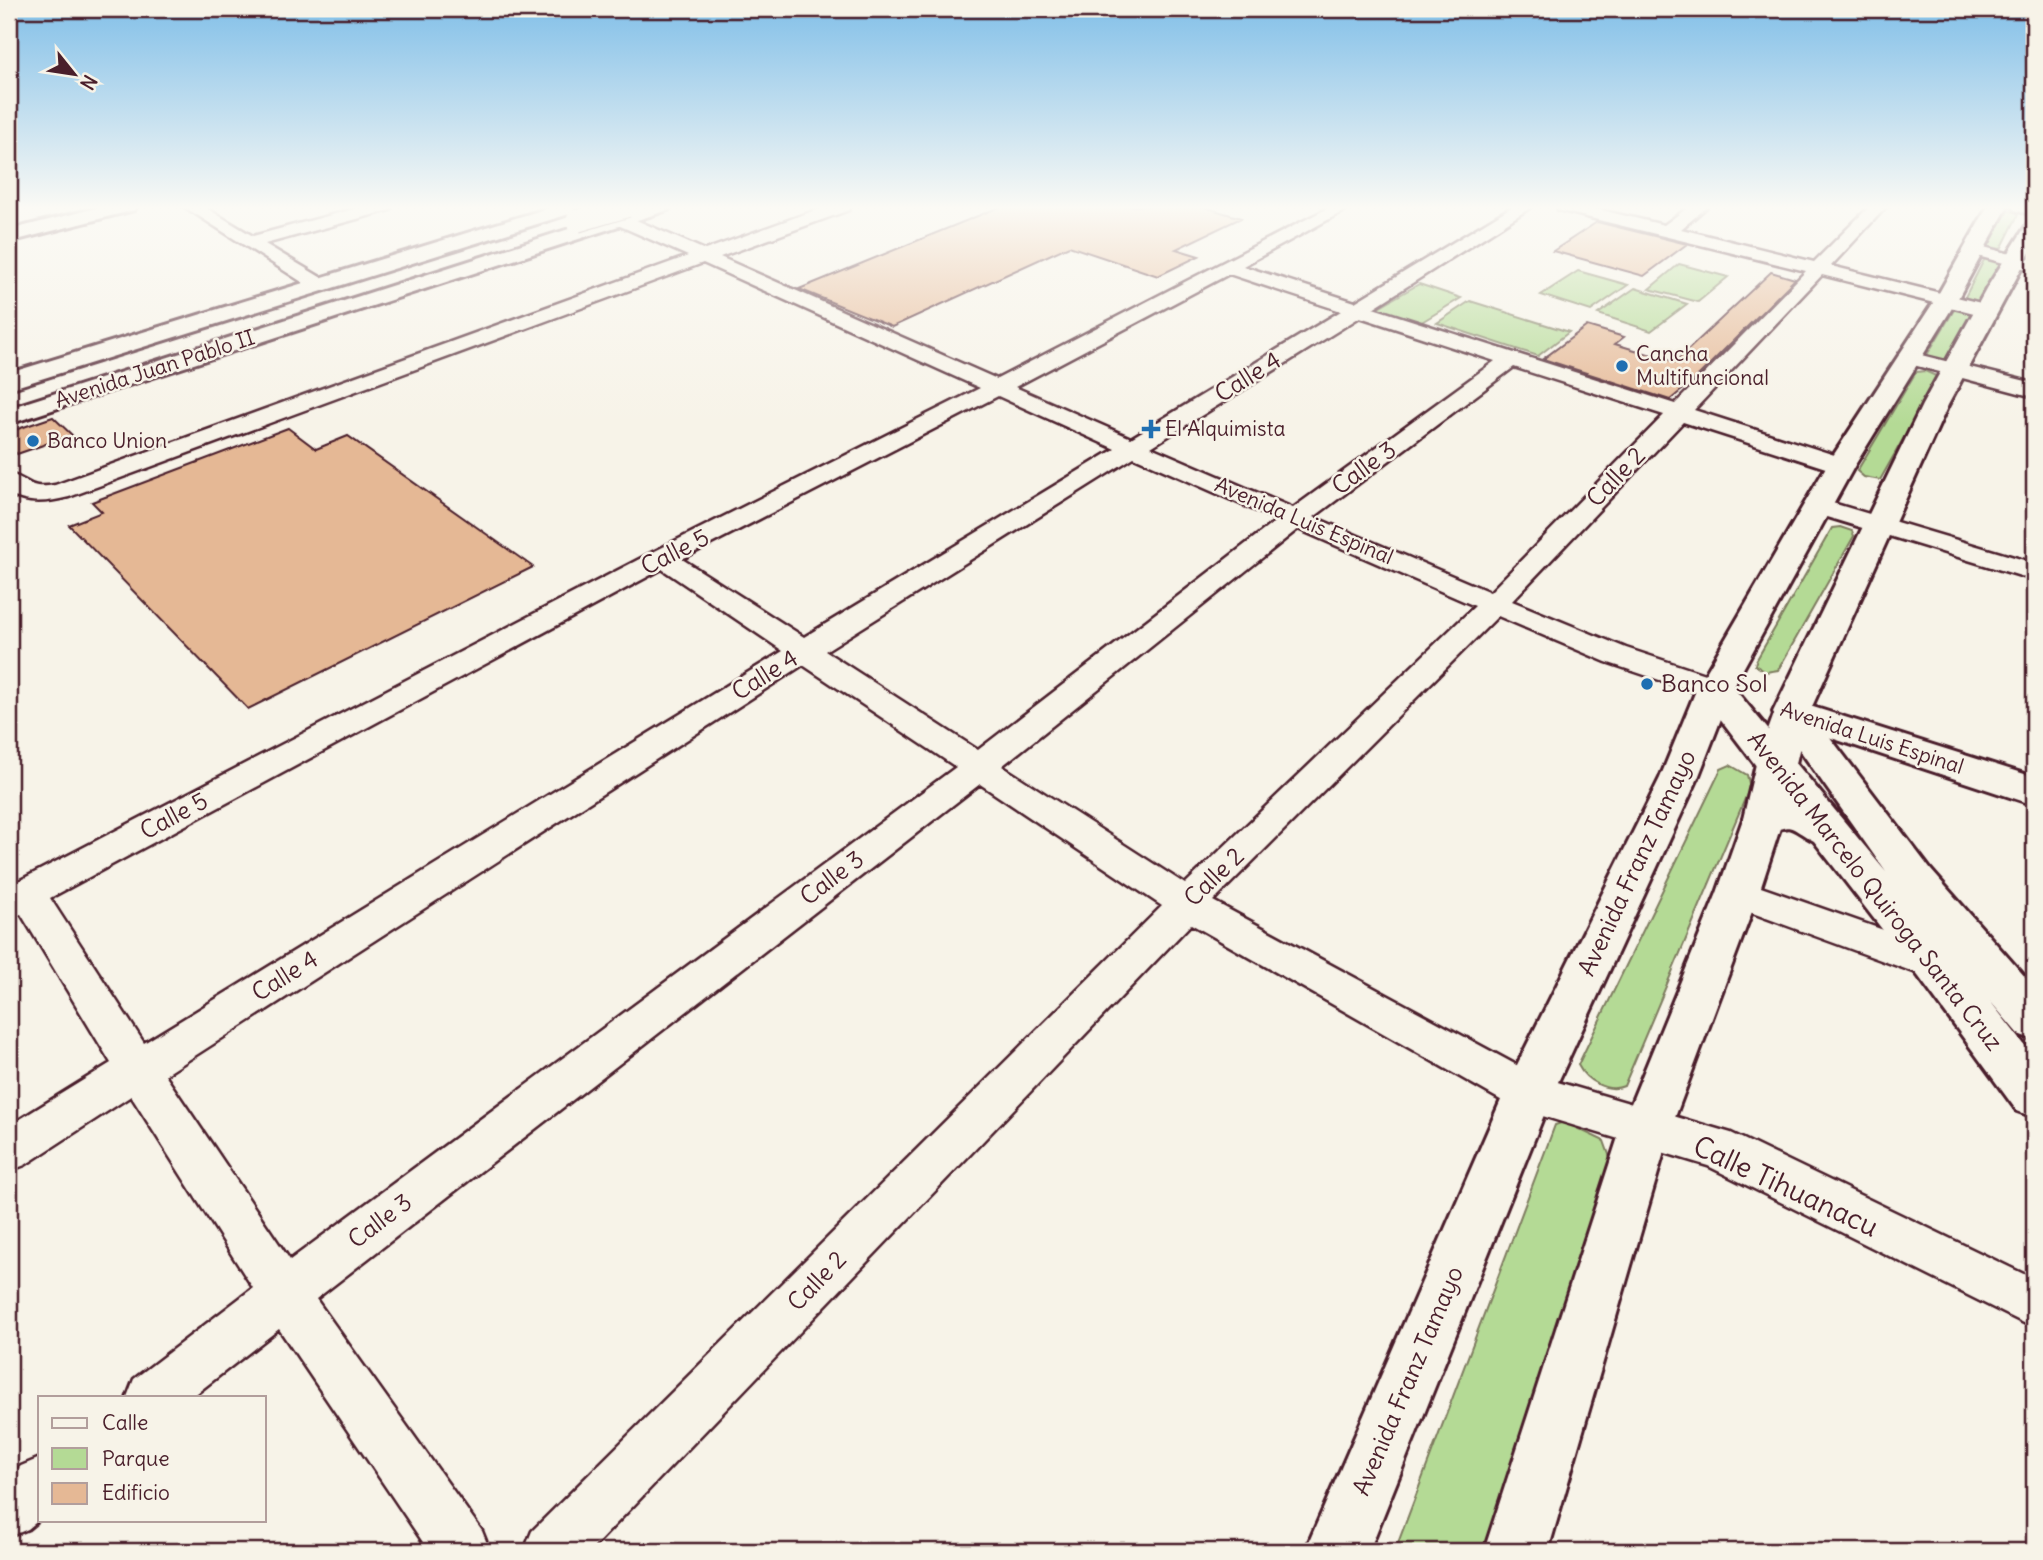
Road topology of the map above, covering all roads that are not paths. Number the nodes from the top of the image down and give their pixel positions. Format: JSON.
{"nodes":[{"id":1,"x":310,"y":279,"type":"edge"},
{"id":2,"x":342,"y":279,"type":"edge"},
{"id":3,"x":368,"y":279,"type":"edge"},
{"id":4,"x":379,"y":279,"type":"edge"},
{"id":5,"x":413,"y":279,"type":"edge"},
{"id":6,"x":642,"y":279,"type":"edge"},
{"id":7,"x":755,"y":279,"type":"edge"},
{"id":8,"x":1204,"y":279,"type":"edge"},
{"id":9,"x":1263,"y":279,"type":"edge"},
{"id":10,"x":1407,"y":279,"type":"edge"},
{"id":11,"x":1808,"y":279,"type":"edge"},
{"id":12,"x":1862,"y":279,"type":"edge"},
{"id":13,"x":1959,"y":279,"type":"edge"},
{"id":14,"x":2011,"y":279,"type":"edge"},
{"id":15,"x":320,"y":285,"type":"junction"},
{"id":16,"x":1946,"y":300,"type":"junction"},
{"id":17,"x":1358,"y":309,"type":"junction"},
{"id":18,"x":1986,"y":310,"type":"junction"},
{"id":19,"x":1909,"y":358,"type":"junction"},
{"id":20,"x":1511,"y":359,"type":"junction"},
{"id":21,"x":1953,"y":370,"type":"junction"},
{"id":22,"x":9,"y":381,"type":"edge"},
{"id":23,"x":997,"y":388,"type":"junction"},
{"id":24,"x":2034,"y":390,"type":"edge"},
{"id":25,"x":9,"y":392,"type":"edge"},
{"id":26,"x":9,"y":402,"type":"edge"},
{"id":27,"x":1679,"y":412,"type":"junction"},
{"id":28,"x":9,"y":416,"type":"edge"},
{"id":29,"x":1133,"y":448,"type":"junction"},
{"id":30,"x":1841,"y":466,"type":"junction"},
{"id":31,"x":9,"y":481,"type":"edge"},
{"id":32,"x":1819,"y":507,"type":"junction"},
{"id":33,"x":1297,"y":517,"type":"junction"},
{"id":34,"x":1876,"y":525,"type":"junction"},
{"id":35,"x":663,"y":558,"type":"junction"},
{"id":36,"x":2034,"y":572,"type":"edge"},
{"id":37,"x":1494,"y":604,"type":"junction"},
{"id":38,"x":805,"y":650,"type":"junction"},
{"id":39,"x":1715,"y":688,"type":"junction"},
{"id":40,"x":1791,"y":712,"type":"junction"},
{"id":41,"x":1775,"y":764,"type":"junction"},
{"id":42,"x":979,"y":767,"type":"junction"},
{"id":43,"x":2034,"y":790,"type":"edge"},
{"id":44,"x":1763,"y":819,"type":"junction"},
{"id":45,"x":1826,"y":829,"type":"junction"},
{"id":46,"x":1738,"y":893,"type":"junction"},
{"id":47,"x":18,"y":898,"type":"edge"},
{"id":48,"x":1187,"y":904,"type":"junction"},
{"id":49,"x":1935,"y":964,"type":"junction"},
{"id":50,"x":2027,"y":1007,"type":"edge"},
{"id":51,"x":137,"y":1069,"type":"junction"},
{"id":52,"x":1528,"y":1093,"type":"junction"},
{"id":53,"x":2034,"y":1095,"type":"edge"},
{"id":54,"x":1646,"y":1128,"type":"junction"},
{"id":55,"x":9,"y":1150,"type":"edge"},
{"id":56,"x":284,"y":1294,"type":"junction"},
{"id":57,"x":2034,"y":1304,"type":"edge"},
{"id":58,"x":153,"y":1396,"type":"edge"},
{"id":59,"x":38,"y":1487,"type":"edge"},
{"id":60,"x":9,"y":1510,"type":"edge"},
{"id":61,"x":462,"y":1551,"type":"edge"},
{"id":62,"x":552,"y":1551,"type":"edge"},
{"id":63,"x":1337,"y":1551,"type":"edge"},
{"id":64,"x":1517,"y":1551,"type":"edge"}],
"edges":[{"from":1,"to":15,"type":"street"},
{"from":2,"to":15,"type":"main road","name":"Avenida Juan Pablo II"},
{"from":3,"to":25,"type":"main road","name":"Avenida Juan Pablo II"},
{"from":4,"to":26,"type":"main road"},
{"from":5,"to":28,"type":"main road","name":"Avenida Juan Pablo II"},
{"from":6,"to":31,"type":"street"},
{"from":7,"to":23,"type":"street","name":"Avenida Luis Espinal"},
{"from":8,"to":23,"type":"street","name":"Calle 5"},
{"from":9,"to":17,"type":"street"},
{"from":10,"to":17,"type":"street","name":"Calle 4"},
{"from":11,"to":27,"type":"street","name":"Calle 2"},
{"from":12,"to":16,"type":"street"},
{"from":13,"to":16,"type":"main road","name":"Avenida Franz Tamayo"},
{"from":14,"to":18,"type":"main road"},
{"from":15,"to":22,"type":"main road","name":"Avenida Juan Pablo II"},
{"from":16,"to":18,"type":"street"},
{"from":16,"to":19,"type":"main road","name":"Avenida Franz Tamayo"},
{"from":17,"to":20,"type":"street"},
{"from":17,"to":29,"type":"street","name":"Calle 4"},
{"from":18,"to":21,"type":"main road"},
{"from":19,"to":21,"type":"street"},
{"from":19,"to":30,"type":"main road","name":"Avenida Franz Tamayo"},
{"from":20,"to":27,"type":"street"},
{"from":20,"to":33,"type":"street","name":"Calle 3"},
{"from":21,"to":24,"type":"street"},
{"from":21,"to":34,"type":"main road"},
{"from":23,"to":29,"type":"street","name":"Avenida Luis Espinal"},
{"from":23,"to":35,"type":"street","name":"Calle 5"},
{"from":27,"to":30,"type":"street"},
{"from":27,"to":37,"type":"street","name":"Calle 2"},
{"from":29,"to":33,"type":"street","name":"Avenida Luis Espinal"},
{"from":29,"to":38,"type":"street","name":"Calle 4"},
{"from":30,"to":32,"type":"main road","name":"Avenida Franz Tamayo"},
{"from":32,"to":34,"type":"street"},
{"from":32,"to":39,"type":"main road","name":"Avenida Franz Tamayo"},
{"from":33,"to":37,"type":"street","name":"Avenida Luis Espinal"},
{"from":33,"to":42,"type":"street","name":"Calle 3"},
{"from":34,"to":36,"type":"street"},
{"from":34,"to":40,"type":"main road"},
{"from":35,"to":38,"type":"street","name":"Calle Tihuanacu"},
{"from":35,"to":47,"type":"street","name":"Calle 5"},
{"from":37,"to":39,"type":"street","name":"Avenida Luis Espinal"},
{"from":37,"to":48,"type":"street","name":"Calle 2"},
{"from":38,"to":42,"type":"street","name":"Calle Tihuanacu"},
{"from":38,"to":51,"type":"street","name":"Calle 4"},
{"from":39,"to":40,"type":"main road","name":"Avenida Luis Espinal"},
{"from":39,"to":41,"type":"main road","name":"Avenida Marcelo Quiroga Santa Cruz"},
{"from":39,"to":52,"type":"main road","name":"Avenida Franz Tamayo"},
{"from":40,"to":41,"type":"main road"},
{"from":40,"to":43,"type":"main road","name":"Avenida Luis Espinal"},
{"from":40,"to":50,"type":"main road","name":"Avenida Marcelo Quiroga Santa Cruz"},
{"from":41,"to":44,"type":"main road"},
{"from":41,"to":45,"type":"main road","name":"Avenida Marcelo Quiroga Santa Cruz"},
{"from":42,"to":48,"type":"street","name":"Calle Tihuanacu"},
{"from":42,"to":56,"type":"street","name":"Calle 3"},
{"from":44,"to":45,"type":"main road"},
{"from":44,"to":46,"type":"main road"},
{"from":45,"to":49,"type":"main road","name":"Avenida Marcelo Quiroga Santa Cruz"},
{"from":46,"to":49,"type":"street"},
{"from":46,"to":54,"type":"main road"},
{"from":47,"to":51,"type":"street"},
{"from":48,"to":52,"type":"street","name":"Calle Tihuanacu"},
{"from":48,"to":62,"type":"street","name":"Calle 2"},
{"from":49,"to":50,"type":"street"},
{"from":49,"to":53,"type":"main road","name":"Avenida Marcelo Quiroga Santa Cruz"},
{"from":51,"to":55,"type":"street","name":"Calle 4"},
{"from":51,"to":56,"type":"street"},
{"from":52,"to":54,"type":"street","name":"Calle Tihuanacu"},
{"from":52,"to":63,"type":"main road","name":"Avenida Franz Tamayo"},
{"from":54,"to":57,"type":"street","name":"Calle Tihuanacu"},
{"from":54,"to":64,"type":"main road"},
{"from":56,"to":58,"type":"street","name":"Calle 3"},
{"from":56,"to":61,"type":"street"},
{"from":59,"to":60,"type":"street"}]}
